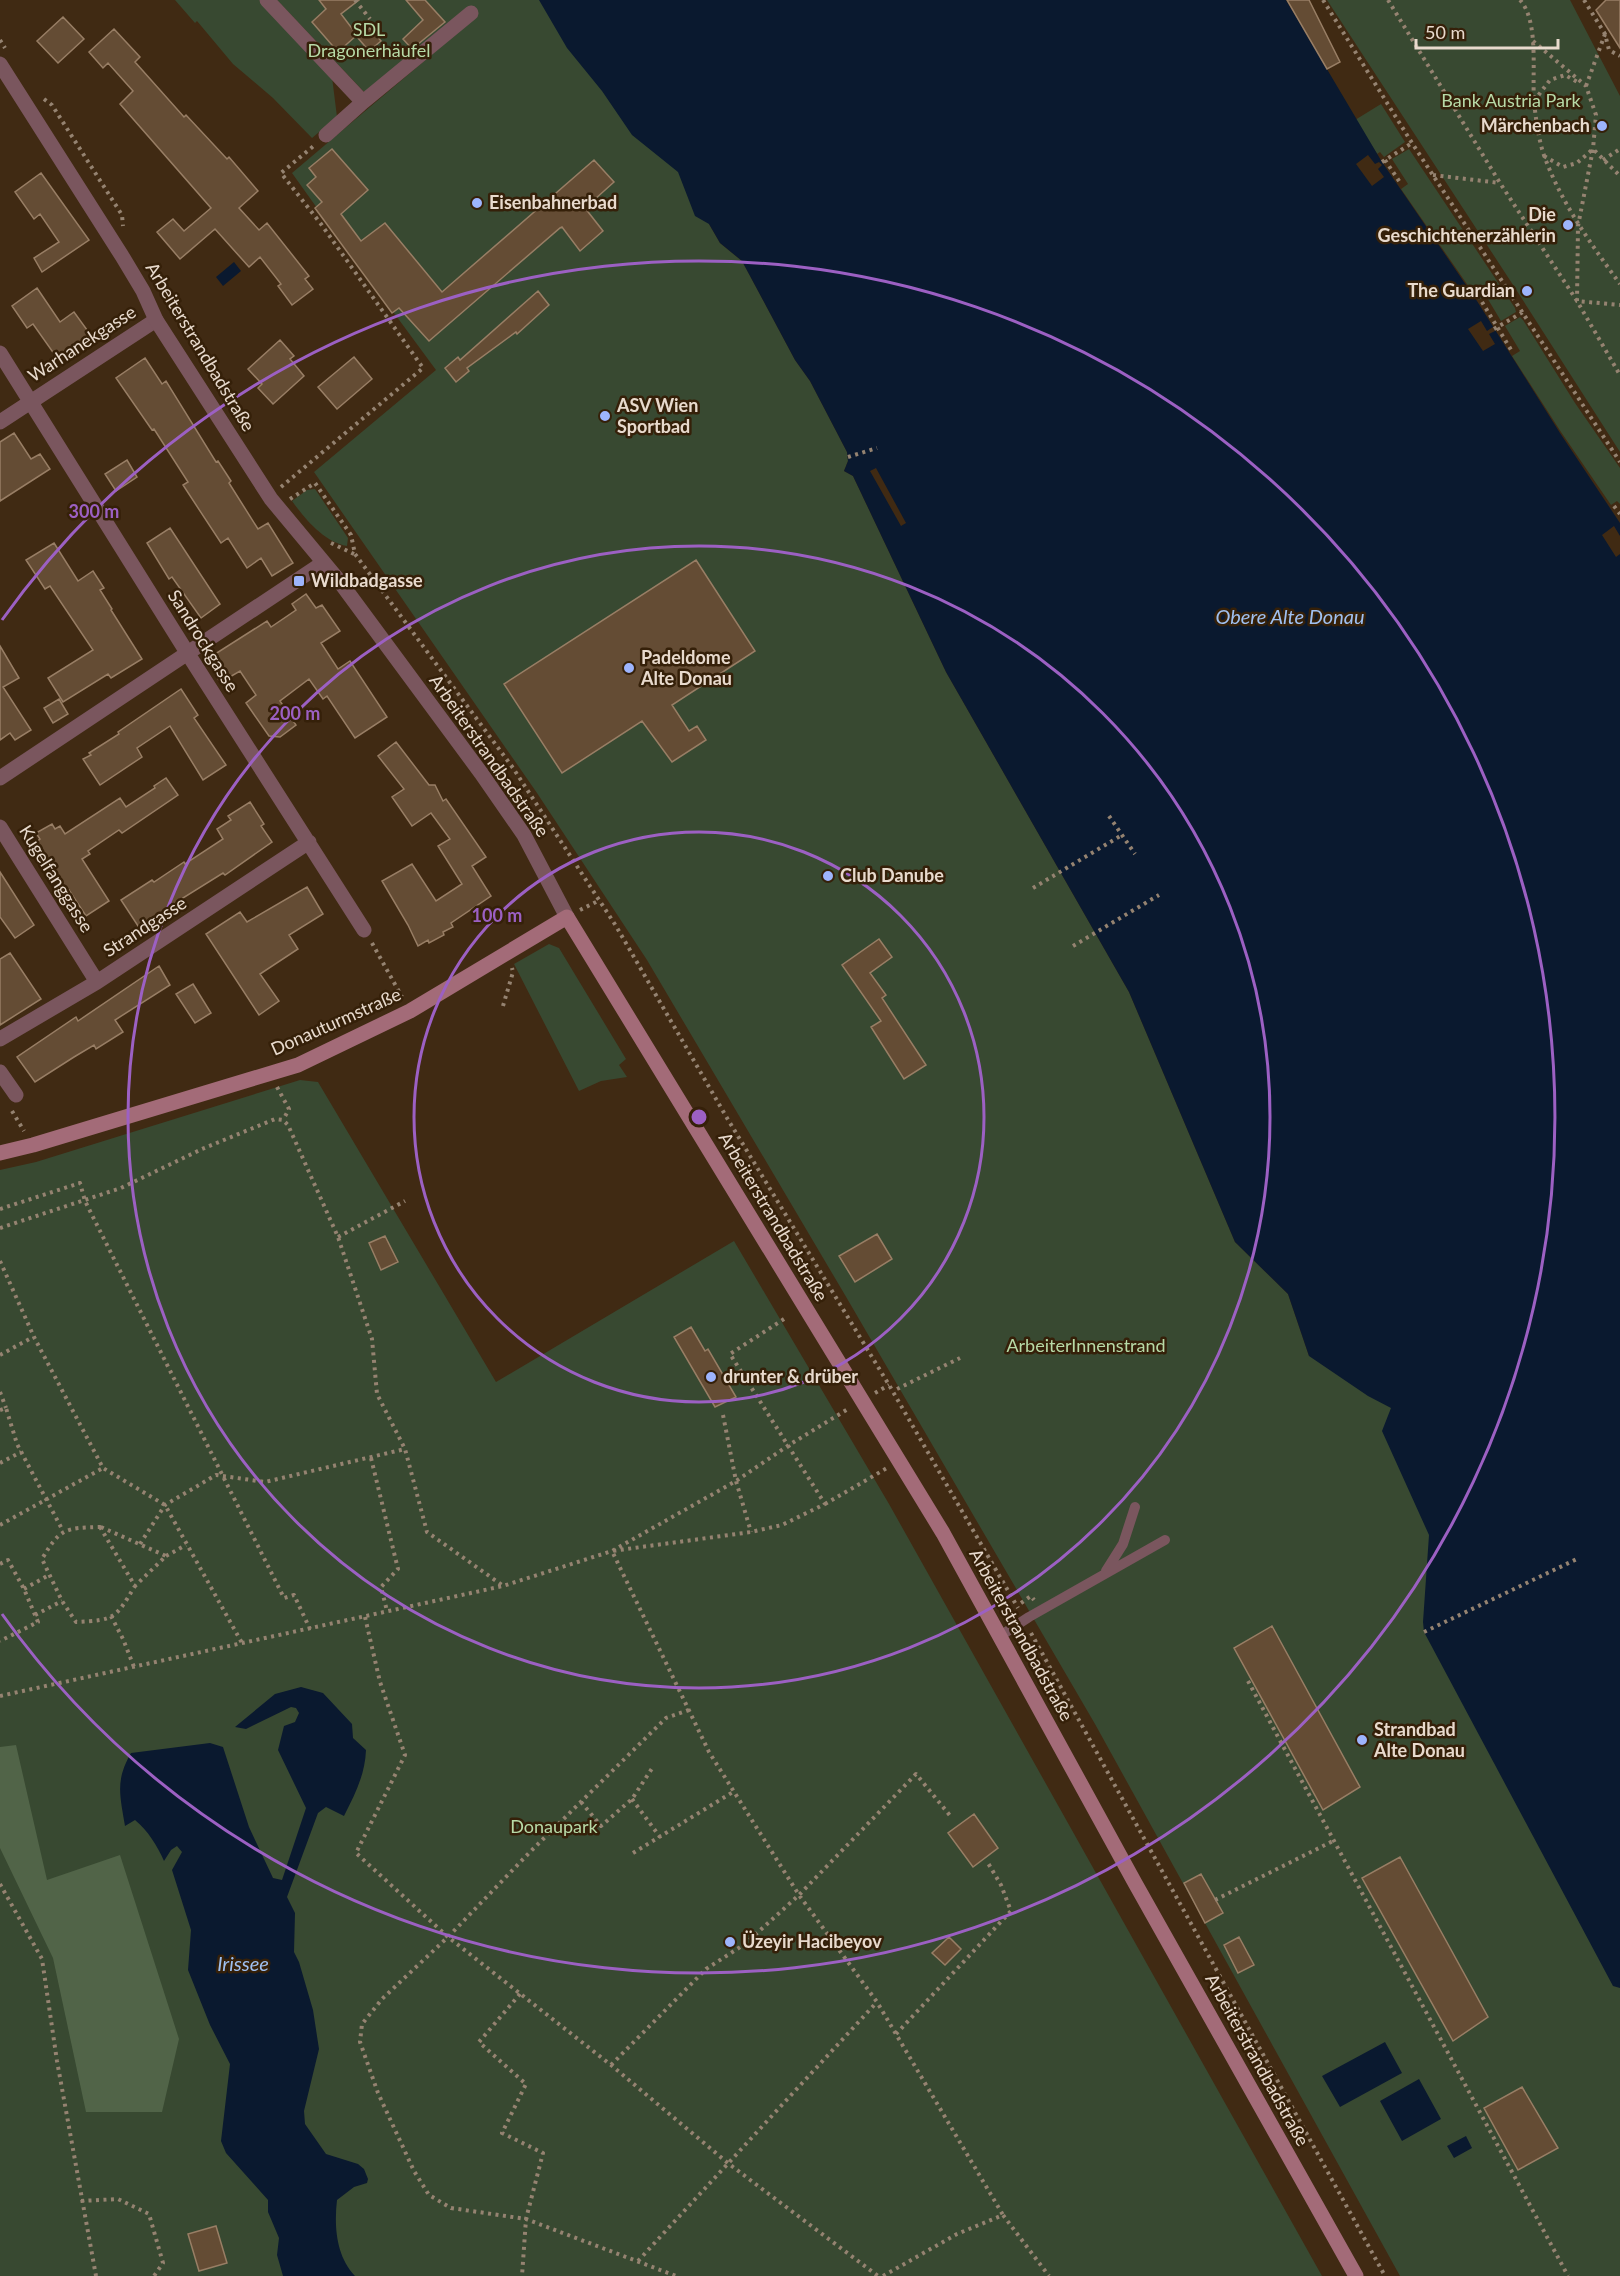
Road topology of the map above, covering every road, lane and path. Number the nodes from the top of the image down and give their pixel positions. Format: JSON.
{"nodes":[{"id":1,"x":267,"y":0,"type":"edge"},
{"id":2,"x":355,"y":0,"type":"edge"},
{"id":3,"x":1323,"y":0,"type":"edge"},
{"id":4,"x":1388,"y":0,"type":"edge"},
{"id":5,"x":1520,"y":0,"type":"edge"},
{"id":6,"x":1584,"y":0,"type":"edge"},
{"id":7,"x":471,"y":13,"type":"dead end"},
{"id":8,"x":370,"y":19,"type":"dead end"},
{"id":9,"x":1605,"y":34,"type":"junction"},
{"id":10,"x":1533,"y":41,"type":"junction"},
{"id":11,"x":1620,"y":56,"type":"edge"},
{"id":12,"x":0,"y":64,"type":"edge"},
{"id":13,"x":1586,"y":86,"type":"junction"},
{"id":14,"x":1534,"y":101,"type":"junction"},
{"id":15,"x":363,"y":102,"type":"junction"},
{"id":16,"x":326,"y":135,"type":"joint"},
{"id":17,"x":1412,"y":143,"type":"junction"},
{"id":18,"x":1620,"y":148,"type":"edge"},
{"id":19,"x":1593,"y":149,"type":"junction"},
{"id":20,"x":1544,"y":156,"type":"junction"},
{"id":21,"x":1604,"y":160,"type":"junction"},
{"id":22,"x":1433,"y":174,"type":"junction"},
{"id":23,"x":1620,"y":176,"type":"edge"},
{"id":24,"x":1500,"y":183,"type":"junction"},
{"id":25,"x":1401,"y":184,"type":"dead end"},
{"id":26,"x":1578,"y":226,"type":"junction"},
{"id":27,"x":1620,"y":284,"type":"edge"},
{"id":28,"x":1577,"y":301,"type":"junction"},
{"id":29,"x":1482,"y":302,"type":"dead end"},
{"id":30,"x":1620,"y":305,"type":"edge"},
{"id":31,"x":1523,"y":312,"type":"junction"},
{"id":32,"x":156,"y":320,"type":"junction"},
{"id":33,"x":1496,"y":328,"type":"junction"},
{"id":34,"x":1513,"y":352,"type":"dead end"},
{"id":35,"x":0,"y":354,"type":"edge"},
{"id":36,"x":1620,"y":375,"type":"edge"},
{"id":37,"x":30,"y":401,"type":"junction"},
{"id":38,"x":0,"y":422,"type":"edge"},
{"id":39,"x":877,"y":448,"type":"dead end"},
{"id":40,"x":848,"y":457,"type":"dead end"},
{"id":41,"x":1620,"y":462,"type":"edge"},
{"id":42,"x":280,"y":488,"type":"dead end"},
{"id":43,"x":288,"y":501,"type":"dead end"},
{"id":44,"x":1614,"y":506,"type":"dead end"},
{"id":45,"x":1620,"y":514,"type":"edge"},
{"id":46,"x":323,"y":562,"type":"junction"},
{"id":47,"x":188,"y":654,"type":"junction"},
{"id":48,"x":0,"y":778,"type":"edge"},
{"id":49,"x":1110,"y":816,"type":"dead end"},
{"id":50,"x":0,"y":827,"type":"edge"},
{"id":51,"x":1122,"y":835,"type":"junction"},
{"id":52,"x":309,"y":842,"type":"junction"},
{"id":53,"x":1135,"y":854,"type":"dead end"},
{"id":54,"x":1033,"y":888,"type":"dead end"},
{"id":55,"x":1159,"y":895,"type":"dead end"},
{"id":56,"x":567,"y":917,"type":"junction"},
{"id":57,"x":364,"y":930,"type":"joint"},
{"id":58,"x":1073,"y":946,"type":"dead end"},
{"id":59,"x":505,"y":954,"type":"junction"},
{"id":60,"x":97,"y":982,"type":"junction"},
{"id":61,"x":504,"y":1006,"type":"dead end"},
{"id":62,"x":410,"y":1011,"type":"junction"},
{"id":63,"x":0,"y":1039,"type":"edge"},
{"id":64,"x":0,"y":1071,"type":"edge"},
{"id":65,"x":269,"y":1074,"type":"junction"},
{"id":66,"x":16,"y":1095,"type":"joint"},
{"id":67,"x":283,"y":1120,"type":"junction"},
{"id":68,"x":25,"y":1132,"type":"dead end"},
{"id":69,"x":0,"y":1153,"type":"edge"},
{"id":70,"x":405,"y":1200,"type":"dead end"},
{"id":71,"x":85,"y":1201,"type":"junction"},
{"id":72,"x":0,"y":1209,"type":"edge"},
{"id":73,"x":0,"y":1228,"type":"edge"},
{"id":74,"x":338,"y":1237,"type":"junction"},
{"id":75,"x":0,"y":1261,"type":"edge"},
{"id":76,"x":784,"y":1319,"type":"dead end"},
{"id":77,"x":34,"y":1337,"type":"junction"},
{"id":78,"x":0,"y":1355,"type":"edge"},
{"id":79,"x":960,"y":1358,"type":"dead end"},
{"id":80,"x":889,"y":1385,"type":"junction"},
{"id":81,"x":897,"y":1389,"type":"dead end"},
{"id":82,"x":0,"y":1392,"type":"edge"},
{"id":83,"x":874,"y":1393,"type":"dead end"},
{"id":84,"x":6,"y":1408,"type":"junction"},
{"id":85,"x":0,"y":1410,"type":"edge"},
{"id":86,"x":841,"y":1413,"type":"dead end"},
{"id":87,"x":723,"y":1416,"type":"dead end"},
{"id":88,"x":789,"y":1445,"type":"junction"},
{"id":89,"x":405,"y":1449,"type":"junction"},
{"id":90,"x":21,"y":1452,"type":"junction"},
{"id":91,"x":371,"y":1458,"type":"junction"},
{"id":92,"x":900,"y":1461,"type":"junction"},
{"id":93,"x":0,"y":1463,"type":"edge"},
{"id":94,"x":103,"y":1468,"type":"junction"},
{"id":95,"x":223,"y":1476,"type":"junction"},
{"id":96,"x":736,"y":1481,"type":"junction"},
{"id":97,"x":45,"y":1499,"type":"junction"},
{"id":98,"x":825,"y":1504,"type":"junction"},
{"id":99,"x":165,"y":1505,"type":"junction"},
{"id":100,"x":1135,"y":1508,"type":"dead end"},
{"id":101,"x":0,"y":1525,"type":"edge"},
{"id":102,"x":100,"y":1527,"type":"junction"},
{"id":103,"x":63,"y":1531,"type":"junction"},
{"id":104,"x":751,"y":1532,"type":"junction"},
{"id":105,"x":1165,"y":1540,"type":"dead end"},
{"id":106,"x":140,"y":1544,"type":"junction"},
{"id":107,"x":186,"y":1545,"type":"junction"},
{"id":108,"x":612,"y":1551,"type":"junction"},
{"id":109,"x":166,"y":1556,"type":"junction"},
{"id":110,"x":1579,"y":1558,"type":"dead end"},
{"id":111,"x":0,"y":1564,"type":"edge"},
{"id":112,"x":1104,"y":1574,"type":"junction"},
{"id":113,"x":49,"y":1575,"type":"junction"},
{"id":114,"x":135,"y":1586,"type":"junction"},
{"id":115,"x":503,"y":1586,"type":"junction"},
{"id":116,"x":24,"y":1589,"type":"junction"},
{"id":117,"x":62,"y":1600,"type":"junction"},
{"id":118,"x":387,"y":1611,"type":"junction"},
{"id":119,"x":35,"y":1615,"type":"junction"},
{"id":120,"x":111,"y":1616,"type":"junction"},
{"id":121,"x":365,"y":1617,"type":"junction"},
{"id":122,"x":1024,"y":1620,"type":"junction"},
{"id":123,"x":310,"y":1629,"type":"junction"},
{"id":124,"x":1424,"y":1632,"type":"dead end"},
{"id":125,"x":1000,"y":1636,"type":"junction"},
{"id":126,"x":0,"y":1641,"type":"edge"},
{"id":127,"x":242,"y":1643,"type":"junction"},
{"id":128,"x":134,"y":1667,"type":"junction"},
{"id":129,"x":1248,"y":1682,"type":"dead end"},
{"id":130,"x":0,"y":1696,"type":"edge"},
{"id":131,"x":689,"y":1710,"type":"junction"},
{"id":132,"x":653,"y":1767,"type":"dead end"},
{"id":133,"x":733,"y":1792,"type":"junction"},
{"id":134,"x":632,"y":1799,"type":"junction"},
{"id":135,"x":580,"y":1802,"type":"junction"},
{"id":136,"x":952,"y":1818,"type":"dead end"},
{"id":137,"x":660,"y":1837,"type":"junction"},
{"id":138,"x":1334,"y":1841,"type":"junction"},
{"id":139,"x":633,"y":1853,"type":"dead end"},
{"id":140,"x":988,"y":1863,"type":"dead end"},
{"id":141,"x":0,"y":1884,"type":"edge"},
{"id":142,"x":799,"y":1894,"type":"junction"},
{"id":143,"x":1215,"y":1900,"type":"dead end"},
{"id":144,"x":448,"y":1937,"type":"junction"},
{"id":145,"x":520,"y":1994,"type":"junction"},
{"id":146,"x":877,"y":2002,"type":"junction"},
{"id":147,"x":896,"y":2034,"type":"junction"},
{"id":148,"x":611,"y":2065,"type":"junction"},
{"id":149,"x":729,"y":2164,"type":"junction"},
{"id":150,"x":81,"y":2201,"type":"junction"},
{"id":151,"x":1003,"y":2215,"type":"junction"},
{"id":152,"x":526,"y":2219,"type":"junction"},
{"id":153,"x":638,"y":2261,"type":"junction"},
{"id":154,"x":96,"y":2276,"type":"edge"},
{"id":155,"x":154,"y":2276,"type":"edge"},
{"id":156,"x":522,"y":2276,"type":"edge"},
{"id":157,"x":676,"y":2276,"type":"edge"},
{"id":158,"x":878,"y":2276,"type":"edge"},
{"id":159,"x":883,"y":2276,"type":"edge"},
{"id":160,"x":1049,"y":2276,"type":"edge"},
{"id":161,"x":1356,"y":2276,"type":"edge"},
{"id":162,"x":1385,"y":2276,"type":"edge"},
{"id":163,"x":1568,"y":2276,"type":"edge"}],
"edges":[{"from":1,"to":15,"type":"street"},
{"from":2,"to":8,"type":"path"},
{"from":3,"to":17,"type":"path"},
{"from":4,"to":24,"type":"path"},
{"from":5,"to":10,"type":"path"},
{"from":6,"to":9,"type":"path"},
{"from":7,"to":15,"type":"street"},
{"from":9,"to":11,"type":"path"},
{"from":9,"to":13,"type":"path"},
{"from":10,"to":13,"type":"path"},
{"from":10,"to":14,"type":"path"},
{"from":12,"to":32,"type":"street","name":"Arbeiterstrandbadstraße"},
{"from":13,"to":14,"type":"path"},
{"from":13,"to":19,"type":"path"},
{"from":14,"to":20,"type":"path"},
{"from":15,"to":16,"type":"street"},
{"from":16,"to":42,"type":"path"},
{"from":17,"to":22,"type":"path"},
{"from":17,"to":25,"type":"path"},
{"from":18,"to":21,"type":"path"},
{"from":19,"to":20,"type":"path"},
{"from":19,"to":21,"type":"path"},
{"from":19,"to":26,"type":"path"},
{"from":20,"to":26,"type":"path"},
{"from":21,"to":23,"type":"path"},
{"from":22,"to":24,"type":"path"},
{"from":22,"to":31,"type":"path"},
{"from":24,"to":28,"type":"path"},
{"from":26,"to":27,"type":"path"},
{"from":26,"to":28,"type":"path"},
{"from":28,"to":30,"type":"path"},
{"from":28,"to":36,"type":"path"},
{"from":29,"to":33,"type":"path"},
{"from":31,"to":33,"type":"path"},
{"from":31,"to":41,"type":"path"},
{"from":32,"to":37,"type":"street","name":"Warhanekgasse"},
{"from":32,"to":46,"type":"street","name":"Arbeiterstrandbadstraße"},
{"from":33,"to":34,"type":"path"},
{"from":35,"to":37,"type":"street","name":"Sandrockgasse"},
{"from":37,"to":38,"type":"street","name":"Warhanekgasse"},
{"from":37,"to":47,"type":"street","name":"Sandrockgasse"},
{"from":39,"to":40,"type":"path"},
{"from":43,"to":80,"type":"path"},
{"from":44,"to":45,"type":"path"},
{"from":46,"to":47,"type":"street"},
{"from":46,"to":56,"type":"street","name":"Arbeiterstrandbadstraße"},
{"from":47,"to":48,"type":"street"},
{"from":47,"to":52,"type":"street","name":"Sandrockgasse"},
{"from":49,"to":51,"type":"path"},
{"from":50,"to":60,"type":"street","name":"Kugelfanggasse"},
{"from":51,"to":53,"type":"path"},
{"from":51,"to":54,"type":"path"},
{"from":52,"to":57,"type":"street","name":"Sandrockgasse"},
{"from":52,"to":60,"type":"street","name":"Strandgasse"},
{"from":55,"to":58,"type":"path"},
{"from":56,"to":59,"type":"main road","name":"Donauturmstraße"},
{"from":56,"to":92,"type":"main road","name":"Arbeiterstrandbadstraße"},
{"from":57,"to":62,"type":"path"},
{"from":59,"to":61,"type":"path"},
{"from":59,"to":62,"type":"main road","name":"Donauturmstraße"},
{"from":60,"to":63,"type":"street","name":"Strandgasse"},
{"from":62,"to":65,"type":"main road","name":"Donauturmstraße"},
{"from":64,"to":66,"type":"street"},
{"from":65,"to":67,"type":"path"},
{"from":65,"to":69,"type":"main road","name":"Donauturmstraße"},
{"from":66,"to":68,"type":"path"},
{"from":67,"to":71,"type":"path"},
{"from":67,"to":74,"type":"path"},
{"from":70,"to":74,"type":"path"},
{"from":71,"to":72,"type":"path"},
{"from":71,"to":73,"type":"path"},
{"from":71,"to":95,"type":"path"},
{"from":74,"to":89,"type":"path"},
{"from":75,"to":77,"type":"path"},
{"from":76,"to":88,"type":"path"},
{"from":77,"to":78,"type":"path"},
{"from":77,"to":94,"type":"path"},
{"from":79,"to":81,"type":"path"},
{"from":80,"to":83,"type":"path"},
{"from":80,"to":122,"type":"path"},
{"from":82,"to":84,"type":"path"},
{"from":84,"to":85,"type":"path"},
{"from":84,"to":90,"type":"path"},
{"from":86,"to":88,"type":"path"},
{"from":87,"to":96,"type":"path"},
{"from":88,"to":96,"type":"path"},
{"from":88,"to":98,"type":"path"},
{"from":89,"to":91,"type":"path"},
{"from":89,"to":115,"type":"path"},
{"from":90,"to":93,"type":"path"},
{"from":90,"to":97,"type":"path"},
{"from":91,"to":95,"type":"path"},
{"from":91,"to":118,"type":"path"},
{"from":92,"to":98,"type":"path"},
{"from":92,"to":125,"type":"main road","name":"Arbeiterstrandbadstraße"},
{"from":94,"to":97,"type":"path"},
{"from":94,"to":99,"type":"path"},
{"from":95,"to":99,"type":"path"},
{"from":95,"to":123,"type":"path"},
{"from":96,"to":104,"type":"path"},
{"from":96,"to":108,"type":"path"},
{"from":97,"to":101,"type":"path"},
{"from":97,"to":103,"type":"path"},
{"from":98,"to":104,"type":"path"},
{"from":99,"to":106,"type":"path"},
{"from":99,"to":107,"type":"path"},
{"from":100,"to":112,"type":"lane"},
{"from":102,"to":103,"type":"path"},
{"from":102,"to":106,"type":"path"},
{"from":102,"to":114,"type":"path"},
{"from":103,"to":113,"type":"path"},
{"from":104,"to":108,"type":"path"},
{"from":105,"to":112,"type":"lane"},
{"from":106,"to":109,"type":"path"},
{"from":107,"to":109,"type":"path"},
{"from":107,"to":127,"type":"path"},
{"from":108,"to":115,"type":"path"},
{"from":108,"to":131,"type":"path"},
{"from":109,"to":114,"type":"path"},
{"from":110,"to":124,"type":"path"},
{"from":111,"to":116,"type":"path"},
{"from":112,"to":122,"type":"lane"},
{"from":113,"to":116,"type":"path"},
{"from":113,"to":117,"type":"path"},
{"from":114,"to":120,"type":"path"},
{"from":115,"to":118,"type":"path"},
{"from":116,"to":119,"type":"path"},
{"from":117,"to":119,"type":"path"},
{"from":117,"to":120,"type":"path"},
{"from":118,"to":121,"type":"path"},
{"from":119,"to":126,"type":"path"},
{"from":120,"to":128,"type":"path"},
{"from":121,"to":123,"type":"path"},
{"from":121,"to":144,"type":"path"},
{"from":122,"to":125,"type":"lane"},
{"from":122,"to":162,"type":"path"},
{"from":123,"to":127,"type":"path"},
{"from":125,"to":161,"type":"main road","name":"Arbeiterstrandbadstraße"},
{"from":127,"to":128,"type":"path"},
{"from":128,"to":130,"type":"path"},
{"from":129,"to":138,"type":"path"},
{"from":131,"to":133,"type":"path"},
{"from":131,"to":135,"type":"path"},
{"from":132,"to":134,"type":"path"},
{"from":133,"to":137,"type":"path"},
{"from":133,"to":142,"type":"path"},
{"from":134,"to":135,"type":"path"},
{"from":134,"to":137,"type":"path"},
{"from":135,"to":144,"type":"path"},
{"from":136,"to":142,"type":"path"},
{"from":137,"to":139,"type":"path"},
{"from":138,"to":143,"type":"path"},
{"from":138,"to":163,"type":"path"},
{"from":140,"to":147,"type":"path"},
{"from":141,"to":150,"type":"path"},
{"from":142,"to":146,"type":"path"},
{"from":142,"to":148,"type":"path"},
{"from":144,"to":145,"type":"path"},
{"from":144,"to":152,"type":"path"},
{"from":145,"to":148,"type":"path"},
{"from":145,"to":152,"type":"path"},
{"from":146,"to":147,"type":"path"},
{"from":146,"to":149,"type":"path"},
{"from":147,"to":151,"type":"path"},
{"from":148,"to":149,"type":"path"},
{"from":149,"to":153,"type":"path"},
{"from":149,"to":158,"type":"path"},
{"from":150,"to":154,"type":"path"},
{"from":150,"to":155,"type":"path"},
{"from":151,"to":159,"type":"path"},
{"from":151,"to":160,"type":"path"},
{"from":152,"to":153,"type":"path"},
{"from":152,"to":156,"type":"path"},
{"from":153,"to":157,"type":"path"}]}
